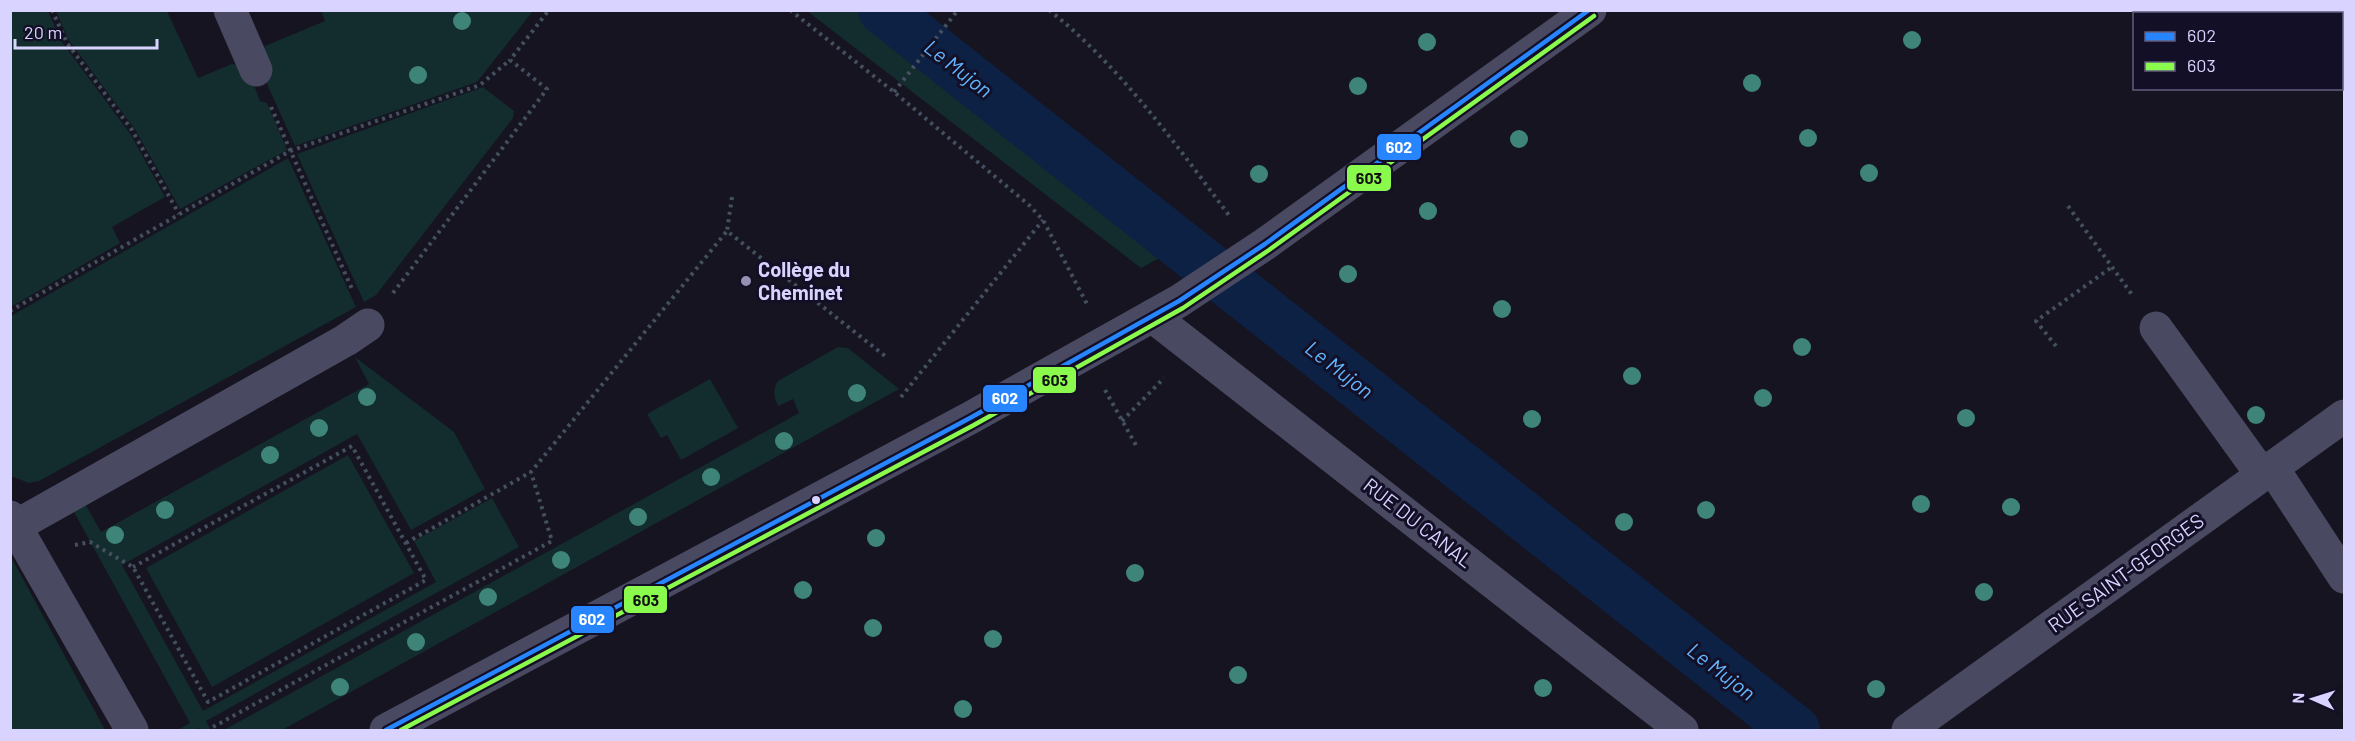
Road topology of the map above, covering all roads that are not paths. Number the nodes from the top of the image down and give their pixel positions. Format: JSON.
{"nodes":[{"id":1,"x":230,"y":10,"type":"edge"},
{"id":2,"x":1590,"y":10,"type":"edge"},
{"id":3,"x":256,"y":70,"type":"road end"},
{"id":4,"x":1166,"y":308,"type":"junction"},
{"id":5,"x":368,"y":325,"type":"road end"},
{"id":6,"x":2156,"y":328,"type":"road end"},
{"id":7,"x":2344,"y":416,"type":"edge"},
{"id":8,"x":2267,"y":471,"type":"junction"},
{"id":9,"x":13,"y":521,"type":"edge"},
{"id":10,"x":2344,"y":577,"type":"edge"},
{"id":11,"x":430,"y":720,"type":"edge"},
{"id":12,"x":1925,"y":726,"type":"edge"},
{"id":13,"x":132,"y":730,"type":"edge"},
{"id":14,"x":386,"y":730,"type":"edge"},
{"id":15,"x":1682,"y":730,"type":"edge"}],
"edges":[{"from":1,"to":3,"type":"street"},
{"from":2,"to":4,"type":"street"},
{"from":4,"to":11,"type":"street"},
{"from":4,"to":15,"type":"street","name":"RUE DU CANAL"},
{"from":5,"to":9,"type":"street"},
{"from":6,"to":8,"type":"street"},
{"from":7,"to":8,"type":"street","name":"RUE SAINT-GEORGES"},
{"from":8,"to":10,"type":"street"},
{"from":8,"to":12,"type":"street","name":"RUE SAINT-GEORGES"},
{"from":9,"to":13,"type":"street"},
{"from":11,"to":14,"type":"street"}]}
